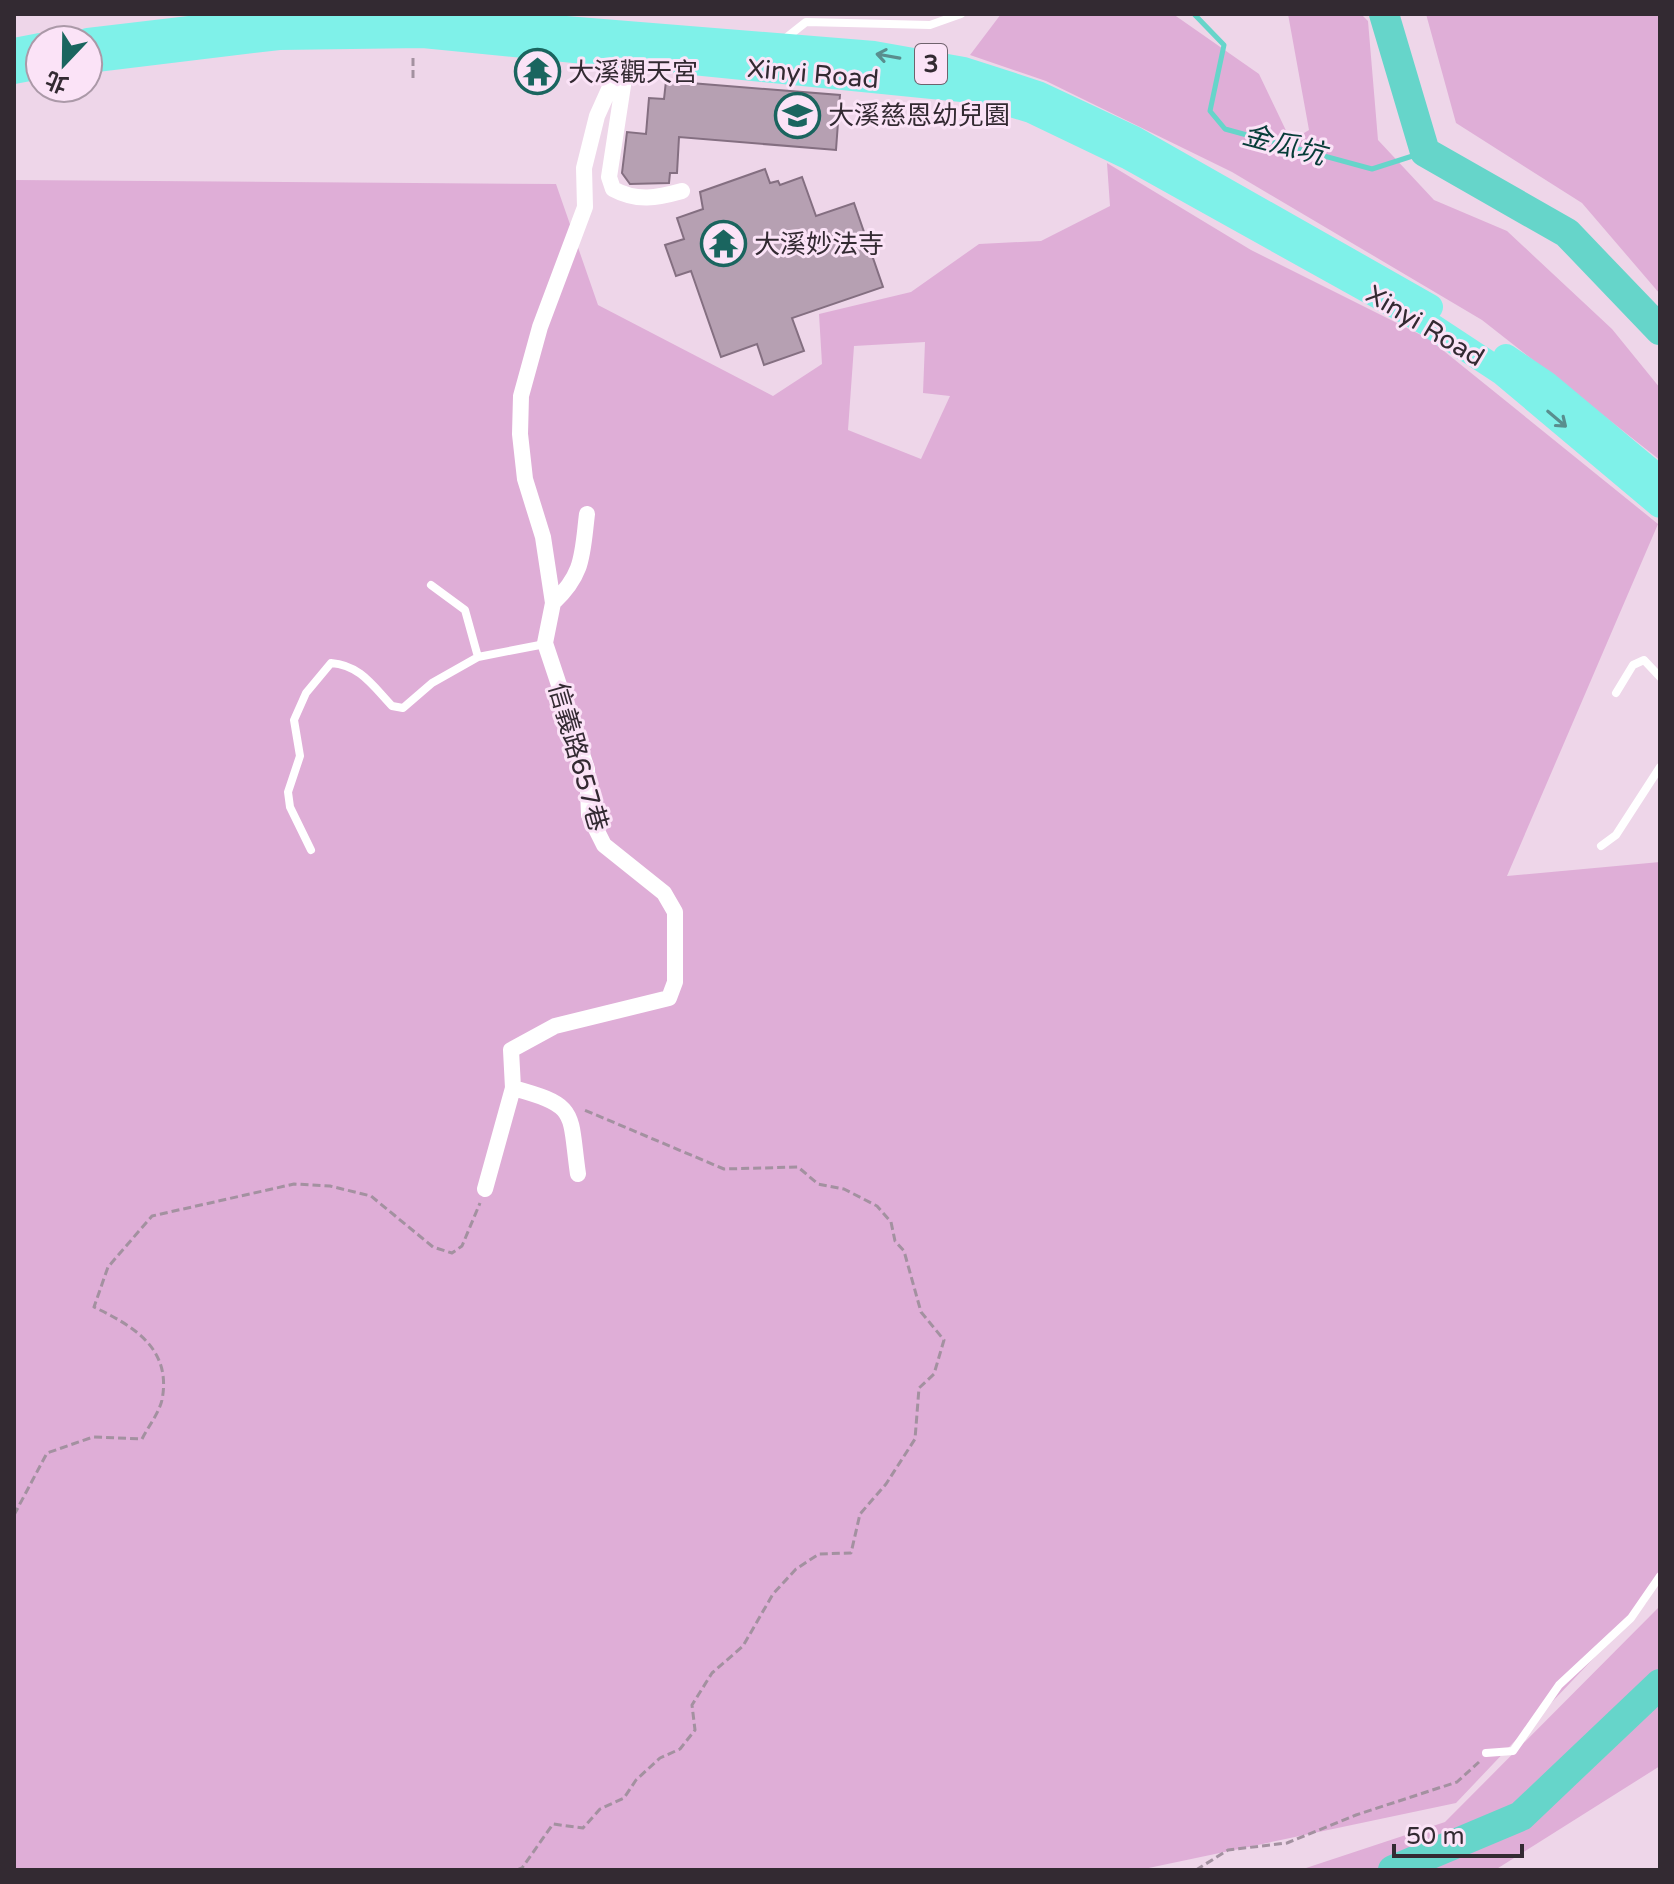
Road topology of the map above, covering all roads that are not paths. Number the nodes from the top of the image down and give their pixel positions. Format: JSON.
{"nodes":[{"id":1,"x":961,"y":14,"type":"edge"},
{"id":2,"x":104,"y":39,"type":"edge"},
{"id":3,"x":629,"y":43,"type":"junction"},
{"id":4,"x":104,"y":58,"type":"edge"},
{"id":5,"x":773,"y":59,"type":"junction"},
{"id":6,"x":682,"y":191,"type":"dead end"},
{"id":7,"x":1660,"y":479,"type":"edge"},
{"id":8,"x":1660,"y":505,"type":"edge"},
{"id":9,"x":587,"y":514,"type":"dead end"},
{"id":10,"x":431,"y":585,"type":"dead end"},
{"id":11,"x":553,"y":603,"type":"junction"},
{"id":12,"x":545,"y":643,"type":"junction"},
{"id":13,"x":478,"y":657,"type":"junction"},
{"id":14,"x":1660,"y":677,"type":"edge"},
{"id":15,"x":1616,"y":693,"type":"dead end"},
{"id":16,"x":1660,"y":767,"type":"edge"},
{"id":17,"x":1601,"y":846,"type":"dead end"},
{"id":18,"x":311,"y":850,"type":"dead end"},
{"id":19,"x":513,"y":1088,"type":"junction"},
{"id":20,"x":578,"y":1174,"type":"dead end"},
{"id":21,"x":485,"y":1189,"type":"road end"},
{"id":22,"x":1660,"y":1576,"type":"edge"},
{"id":23,"x":1486,"y":1753,"type":"road end"}],
"edges":[{"from":1,"to":5,"type":"lane"},
{"from":2,"to":3,"type":"main road","name":"Xinyi Road","number":"3"},
{"from":3,"to":4,"type":"main road","name":"Xinyi Road","number":"3"},
{"from":3,"to":5,"type":"main road","name":"Xinyi Road","number":"3"},
{"from":3,"to":6,"type":"street"},
{"from":3,"to":11,"type":"street","name":"信義路657巷"},
{"from":7,"to":5,"type":"main road","name":"Xinyi Road","number":"3","one_way":true},
{"from":5,"to":8,"type":"main road","name":"Xinyi Road","number":"3","one_way":true},
{"from":9,"to":11,"type":"street"},
{"from":10,"to":13,"type":"lane"},
{"from":11,"to":12,"type":"street","name":"信義路657巷"},
{"from":12,"to":13,"type":"lane"},
{"from":12,"to":19,"type":"street","name":"信義路657巷"},
{"from":13,"to":18,"type":"lane"},
{"from":14,"to":15,"type":"lane"},
{"from":16,"to":17,"type":"lane"},
{"from":19,"to":20,"type":"street"},
{"from":19,"to":21,"type":"street"},
{"from":22,"to":23,"type":"lane"}]}
